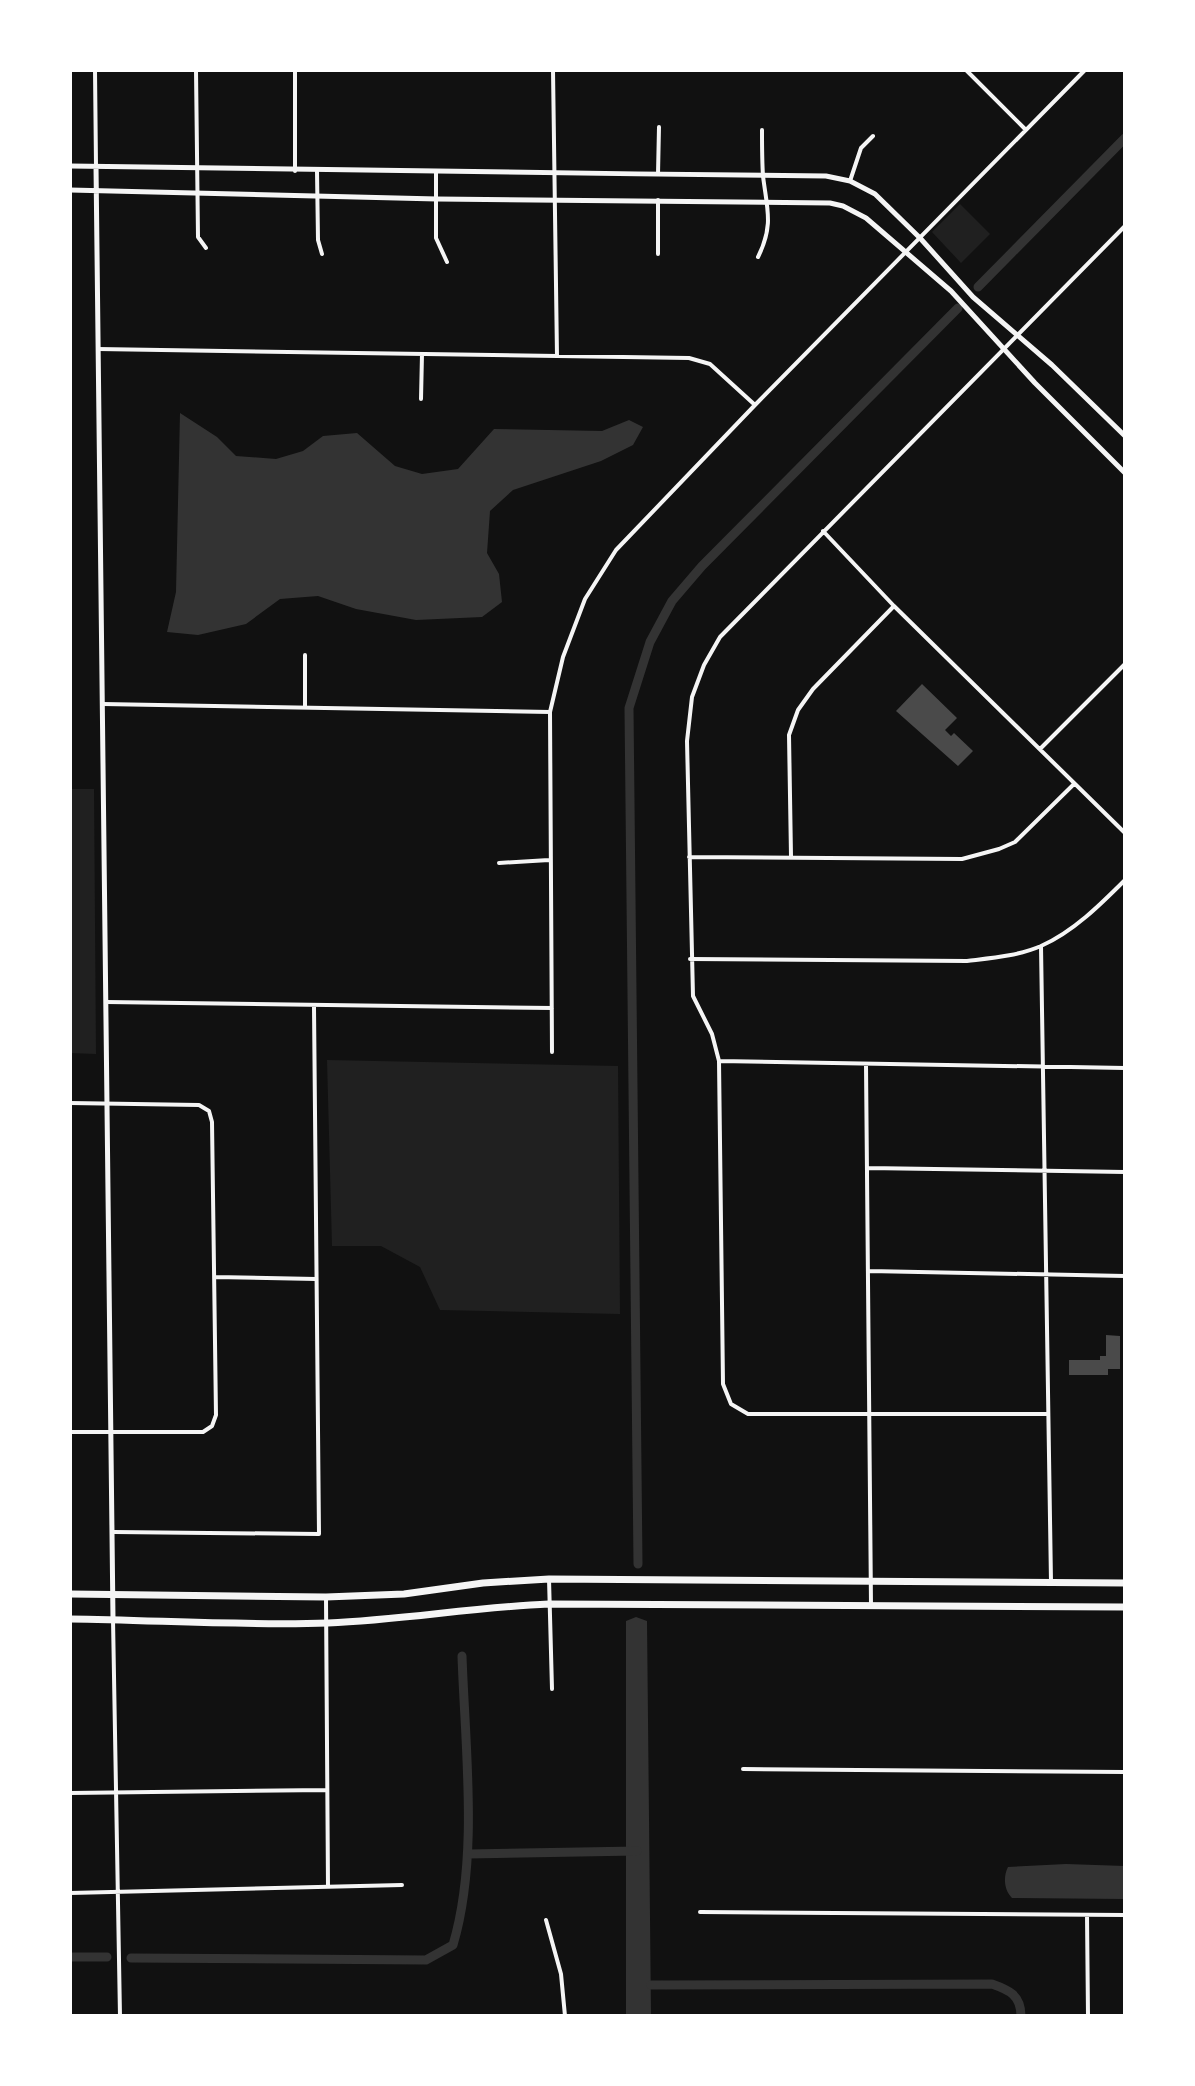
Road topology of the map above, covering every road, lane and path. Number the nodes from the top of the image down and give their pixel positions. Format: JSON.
{"nodes":[{"id":1,"x":95,"y":70,"type":"edge"},
{"id":2,"x":196,"y":70,"type":"edge"},
{"id":3,"x":295,"y":70,"type":"edge"},
{"id":4,"x":553,"y":70,"type":"edge"},
{"id":5,"x":966,"y":70,"type":"edge"},
{"id":6,"x":1085,"y":70,"type":"edge"},
{"id":7,"x":659,"y":127,"type":"dead end"},
{"id":8,"x":1025,"y":129,"type":"junction"},
{"id":9,"x":762,"y":130,"type":"dead end"},
{"id":10,"x":873,"y":136,"type":"dead end"},
{"id":11,"x":70,"y":166,"type":"edge"},
{"id":12,"x":96,"y":166,"type":"junction"},
{"id":13,"x":198,"y":168,"type":"junction"},
{"id":14,"x":295,"y":171,"type":"junction"},
{"id":15,"x":317,"y":171,"type":"junction"},
{"id":16,"x":554,"y":172,"type":"junction"},
{"id":17,"x":436,"y":173,"type":"junction"},
{"id":18,"x":658,"y":174,"type":"junction"},
{"id":19,"x":763,"y":175,"type":"junction"},
{"id":20,"x":850,"y":181,"type":"junction"},
{"id":21,"x":70,"y":190,"type":"edge"},
{"id":22,"x":96,"y":190,"type":"junction"},
{"id":23,"x":198,"y":192,"type":"junction"},
{"id":24,"x":318,"y":197,"type":"junction"},
{"id":25,"x":437,"y":199,"type":"junction"},
{"id":26,"x":554,"y":200,"type":"junction"},
{"id":27,"x":658,"y":200,"type":"junction"},
{"id":28,"x":768,"y":202,"type":"junction"},
{"id":29,"x":1125,"y":227,"type":"edge"},
{"id":30,"x":920,"y":238,"type":"junction"},
{"id":31,"x":206,"y":248,"type":"dead end"},
{"id":32,"x":906,"y":252,"type":"junction"},
{"id":33,"x":322,"y":254,"type":"dead end"},
{"id":34,"x":658,"y":254,"type":"dead end"},
{"id":35,"x":758,"y":257,"type":"dead end"},
{"id":36,"x":447,"y":262,"type":"dead end"},
{"id":37,"x":1017,"y":335,"type":"junction"},
{"id":38,"x":1004,"y":348,"type":"junction"},
{"id":39,"x":98,"y":349,"type":"junction"},
{"id":40,"x":422,"y":354,"type":"junction"},
{"id":41,"x":557,"y":356,"type":"junction"},
{"id":42,"x":421,"y":399,"type":"dead end"},
{"id":43,"x":755,"y":405,"type":"junction"},
{"id":44,"x":1125,"y":436,"type":"edge"},
{"id":45,"x":1125,"y":473,"type":"edge"},
{"id":46,"x":823,"y":531,"type":"junction"},
{"id":47,"x":894,"y":606,"type":"junction"},
{"id":48,"x":305,"y":655,"type":"dead end"},
{"id":49,"x":1125,"y":664,"type":"edge"},
{"id":50,"x":103,"y":704,"type":"junction"},
{"id":51,"x":305,"y":708,"type":"junction"},
{"id":52,"x":550,"y":712,"type":"junction"},
{"id":53,"x":1040,"y":749,"type":"junction"},
{"id":54,"x":1074,"y":784,"type":"junction"},
{"id":55,"x":1125,"y":833,"type":"edge"},
{"id":56,"x":791,"y":856,"type":"junction"},
{"id":57,"x":689,"y":857,"type":"junction"},
{"id":58,"x":549,"y":860,"type":"junction"},
{"id":59,"x":499,"y":863,"type":"dead end"},
{"id":60,"x":1125,"y":880,"type":"edge"},
{"id":61,"x":1041,"y":946,"type":"junction"},
{"id":62,"x":690,"y":959,"type":"junction"},
{"id":63,"x":106,"y":1002,"type":"junction"},
{"id":64,"x":314,"y":1007,"type":"junction"},
{"id":65,"x":552,"y":1008,"type":"junction"},
{"id":66,"x":552,"y":1052,"type":"dead end"},
{"id":67,"x":719,"y":1061,"type":"junction"},
{"id":68,"x":866,"y":1065,"type":"junction"},
{"id":69,"x":1043,"y":1067,"type":"junction"},
{"id":70,"x":1125,"y":1068,"type":"edge"},
{"id":71,"x":70,"y":1103,"type":"edge"},
{"id":72,"x":108,"y":1104,"type":"junction"},
{"id":73,"x":868,"y":1168,"type":"junction"},
{"id":74,"x":1044,"y":1171,"type":"junction"},
{"id":75,"x":1125,"y":1172,"type":"edge"},
{"id":76,"x":869,"y":1271,"type":"junction"},
{"id":77,"x":1046,"y":1275,"type":"junction"},
{"id":78,"x":1125,"y":1276,"type":"edge"},
{"id":79,"x":215,"y":1277,"type":"junction"},
{"id":80,"x":316,"y":1279,"type":"junction"},
{"id":81,"x":1047,"y":1414,"type":"junction"},
{"id":82,"x":871,"y":1415,"type":"junction"},
{"id":83,"x":70,"y":1432,"type":"edge"},
{"id":84,"x":112,"y":1432,"type":"junction"},
{"id":85,"x":114,"y":1532,"type":"junction"},
{"id":86,"x":549,"y":1579,"type":"junction"},
{"id":87,"x":872,"y":1580,"type":"junction"},
{"id":88,"x":1051,"y":1582,"type":"junction"},
{"id":89,"x":1125,"y":1583,"type":"edge"},
{"id":90,"x":70,"y":1594,"type":"edge"},
{"id":91,"x":114,"y":1595,"type":"junction"},
{"id":92,"x":326,"y":1597,"type":"junction"},
{"id":93,"x":549,"y":1604,"type":"junction"},
{"id":94,"x":871,"y":1607,"type":"junction"},
{"id":95,"x":1125,"y":1607,"type":"edge"},
{"id":96,"x":70,"y":1619,"type":"edge"},
{"id":97,"x":113,"y":1619,"type":"junction"},
{"id":98,"x":326,"y":1623,"type":"junction"},
{"id":99,"x":552,"y":1689,"type":"dead end"},
{"id":100,"x":743,"y":1769,"type":"dead end"},
{"id":101,"x":1125,"y":1772,"type":"edge"},
{"id":102,"x":327,"y":1790,"type":"junction"},
{"id":103,"x":70,"y":1793,"type":"edge"},
{"id":104,"x":116,"y":1793,"type":"junction"},
{"id":105,"x":402,"y":1885,"type":"dead end"},
{"id":106,"x":328,"y":1887,"type":"junction"},
{"id":107,"x":70,"y":1893,"type":"edge"},
{"id":108,"x":118,"y":1893,"type":"junction"},
{"id":109,"x":700,"y":1912,"type":"dead end"},
{"id":110,"x":1087,"y":1915,"type":"junction"},
{"id":111,"x":1125,"y":1915,"type":"edge"},
{"id":112,"x":546,"y":1920,"type":"dead end"},
{"id":113,"x":120,"y":2016,"type":"edge"},
{"id":114,"x":565,"y":2016,"type":"edge"},
{"id":115,"x":1088,"y":2016,"type":"edge"}],
"edges":[{"from":1,"to":12,"type":"street"},
{"from":2,"to":13,"type":"street"},
{"from":3,"to":14,"type":"street"},
{"from":4,"to":16,"type":"street"},
{"from":5,"to":8,"type":"street"},
{"from":6,"to":8,"type":"street"},
{"from":7,"to":18,"type":"street"},
{"from":8,"to":30,"type":"street"},
{"from":9,"to":19,"type":"street"},
{"from":10,"to":20,"type":"street"},
{"from":11,"to":12,"type":"street"},
{"from":12,"to":13,"type":"street"},
{"from":12,"to":22,"type":"street"},
{"from":13,"to":14,"type":"street"},
{"from":13,"to":23,"type":"street"},
{"from":14,"to":15,"type":"street"},
{"from":15,"to":17,"type":"street"},
{"from":15,"to":24,"type":"street"},
{"from":16,"to":17,"type":"street"},
{"from":16,"to":18,"type":"street"},
{"from":16,"to":26,"type":"street"},
{"from":17,"to":25,"type":"street"},
{"from":18,"to":19,"type":"street"},
{"from":19,"to":20,"type":"street"},
{"from":19,"to":28,"type":"street"},
{"from":20,"to":30,"type":"street"},
{"from":21,"to":22,"type":"street"},
{"from":22,"to":23,"type":"street"},
{"from":22,"to":39,"type":"street"},
{"from":23,"to":24,"type":"street"},
{"from":23,"to":31,"type":"street"},
{"from":24,"to":25,"type":"street"},
{"from":24,"to":33,"type":"street"},
{"from":25,"to":26,"type":"street"},
{"from":25,"to":36,"type":"street"},
{"from":26,"to":27,"type":"street"},
{"from":26,"to":41,"type":"street"},
{"from":27,"to":28,"type":"street"},
{"from":27,"to":34,"type":"street"},
{"from":28,"to":32,"type":"street"},
{"from":28,"to":35,"type":"street"},
{"from":29,"to":37,"type":"street"},
{"from":30,"to":32,"type":"street"},
{"from":30,"to":37,"type":"street"},
{"from":32,"to":38,"type":"street"},
{"from":32,"to":43,"type":"street"},
{"from":37,"to":38,"type":"street"},
{"from":37,"to":44,"type":"street"},
{"from":38,"to":45,"type":"street"},
{"from":38,"to":46,"type":"street"},
{"from":39,"to":40,"type":"street"},
{"from":39,"to":50,"type":"street"},
{"from":40,"to":41,"type":"street"},
{"from":40,"to":42,"type":"street"},
{"from":41,"to":43,"type":"street"},
{"from":43,"to":52,"type":"street"},
{"from":46,"to":47,"type":"street"},
{"from":46,"to":57,"type":"street"},
{"from":47,"to":53,"type":"street"},
{"from":47,"to":56,"type":"street"},
{"from":48,"to":51,"type":"street"},
{"from":49,"to":53,"type":"street"},
{"from":50,"to":51,"type":"street"},
{"from":50,"to":63,"type":"street"},
{"from":51,"to":52,"type":"street"},
{"from":52,"to":58,"type":"street"},
{"from":53,"to":54,"type":"street"},
{"from":54,"to":55,"type":"street"},
{"from":54,"to":56,"type":"street"},
{"from":56,"to":57,"type":"street"},
{"from":57,"to":62,"type":"street"},
{"from":58,"to":59,"type":"street"},
{"from":58,"to":65,"type":"street"},
{"from":60,"to":61,"type":"street"},
{"from":61,"to":62,"type":"street"},
{"from":61,"to":69,"type":"street"},
{"from":62,"to":67,"type":"street"},
{"from":63,"to":64,"type":"street"},
{"from":63,"to":72,"type":"street"},
{"from":64,"to":65,"type":"street"},
{"from":64,"to":80,"type":"street"},
{"from":65,"to":66,"type":"street"},
{"from":67,"to":68,"type":"street"},
{"from":67,"to":82,"type":"street"},
{"from":68,"to":69,"type":"street"},
{"from":68,"to":73,"type":"street"},
{"from":69,"to":70,"type":"street"},
{"from":69,"to":74,"type":"street"},
{"from":71,"to":72,"type":"street"},
{"from":72,"to":79,"type":"street"},
{"from":72,"to":84,"type":"street"},
{"from":73,"to":74,"type":"street"},
{"from":73,"to":76,"type":"street"},
{"from":74,"to":75,"type":"street"},
{"from":74,"to":77,"type":"street"},
{"from":76,"to":77,"type":"street"},
{"from":76,"to":82,"type":"street"},
{"from":77,"to":78,"type":"street"},
{"from":77,"to":81,"type":"street"},
{"from":79,"to":80,"type":"street"},
{"from":79,"to":84,"type":"street"},
{"from":80,"to":85,"type":"street"},
{"from":81,"to":82,"type":"street"},
{"from":81,"to":88,"type":"street"},
{"from":82,"to":87,"type":"street"},
{"from":83,"to":84,"type":"street"},
{"from":84,"to":85,"type":"street"},
{"from":85,"to":91,"type":"street"},
{"from":86,"to":87,"type":"main road"},
{"from":86,"to":92,"type":"main road"},
{"from":86,"to":93,"type":"street"},
{"from":87,"to":88,"type":"main road"},
{"from":87,"to":94,"type":"street"},
{"from":88,"to":89,"type":"main road"},
{"from":90,"to":91,"type":"main road"},
{"from":91,"to":92,"type":"main road"},
{"from":91,"to":97,"type":"street"},
{"from":92,"to":98,"type":"street"},
{"from":93,"to":94,"type":"main road"},
{"from":93,"to":98,"type":"main road"},
{"from":93,"to":99,"type":"street"},
{"from":94,"to":95,"type":"main road"},
{"from":96,"to":97,"type":"main road"},
{"from":97,"to":98,"type":"main road"},
{"from":97,"to":104,"type":"street"},
{"from":98,"to":102,"type":"street"},
{"from":100,"to":101,"type":"street"},
{"from":102,"to":104,"type":"street"},
{"from":102,"to":106,"type":"street"},
{"from":103,"to":104,"type":"street"},
{"from":104,"to":108,"type":"street"},
{"from":105,"to":106,"type":"street"},
{"from":106,"to":108,"type":"street"},
{"from":107,"to":108,"type":"street"},
{"from":108,"to":113,"type":"street"},
{"from":109,"to":110,"type":"street"},
{"from":110,"to":111,"type":"street"},
{"from":110,"to":115,"type":"street"},
{"from":112,"to":114,"type":"street"}]}
